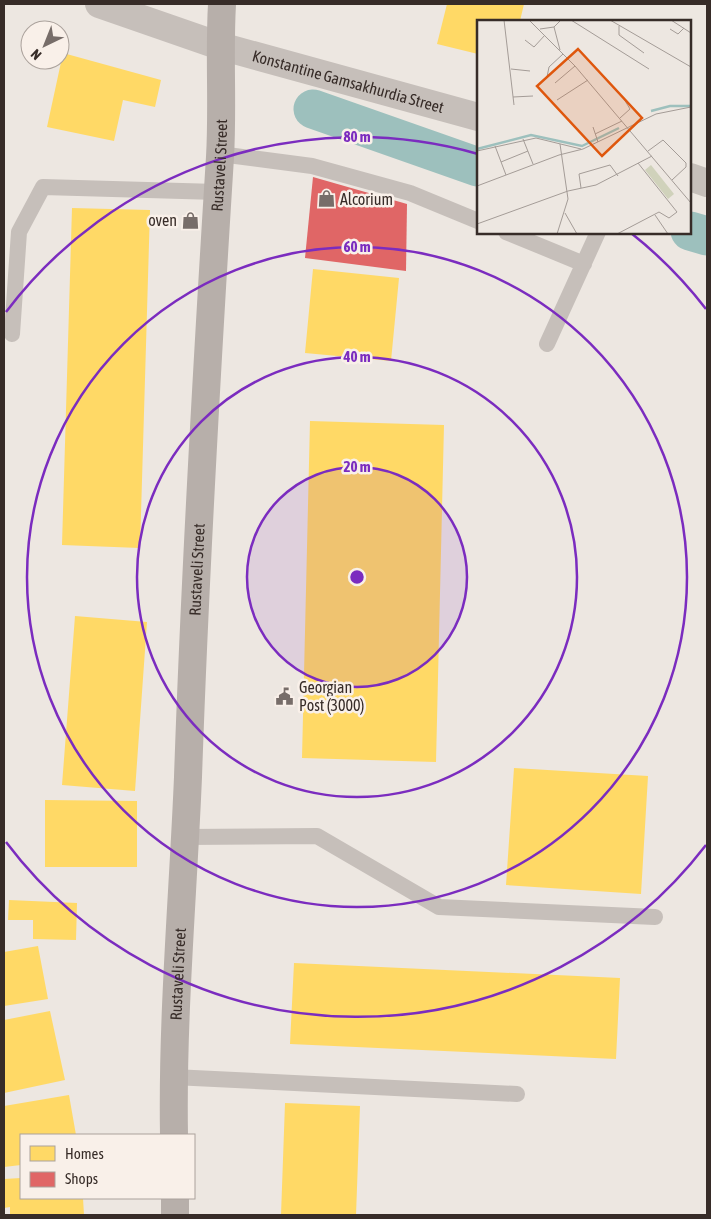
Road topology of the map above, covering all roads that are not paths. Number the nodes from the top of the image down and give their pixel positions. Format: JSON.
{"nodes":[{"id":1,"x":99,"y":4,"type":"edge"},
{"id":2,"x":222,"y":4,"type":"edge"},
{"id":3,"x":220,"y":46,"type":"junction"},
{"id":4,"x":477,"y":117,"type":"edge"},
{"id":5,"x":220,"y":154,"type":"junction"},
{"id":6,"x":691,"y":177,"type":"edge"},
{"id":7,"x":707,"y":183,"type":"edge"},
{"id":8,"x":217,"y":192,"type":"junction"},
{"id":9,"x":477,"y":221,"type":"edge"},
{"id":10,"x":511,"y":234,"type":"edge"},
{"id":11,"x":597,"y":235,"type":"edge"},
{"id":12,"x":584,"y":264,"type":"junction"},
{"id":13,"x":12,"y":334,"type":"dead end"},
{"id":14,"x":547,"y":344,"type":"dead end"},
{"id":15,"x":186,"y":837,"type":"junction"},
{"id":16,"x":655,"y":917,"type":"dead end"},
{"id":17,"x":173,"y":1078,"type":"junction"},
{"id":18,"x":517,"y":1094,"type":"dead end"},
{"id":19,"x":174,"y":1134,"type":"edge"},
{"id":20,"x":175,"y":1199,"type":"edge"},
{"id":21,"x":175,"y":1215,"type":"edge"}],
"edges":[{"from":1,"to":3,"type":"street","name":"Konstantine Gamsakhurdia Street"},
{"from":2,"to":3,"type":"main road","name":"Rustaveli Street"},
{"from":3,"to":4,"type":"street","name":"Konstantine Gamsakhurdia Street"},
{"from":3,"to":5,"type":"main road","name":"Rustaveli Street"},
{"from":5,"to":8,"type":"main road","name":"Rustaveli Street"},
{"from":5,"to":9,"type":"lane"},
{"from":6,"to":7,"type":"street"},
{"from":8,"to":13,"type":"lane"},
{"from":8,"to":15,"type":"main road","name":"Rustaveli Street"},
{"from":10,"to":12,"type":"lane"},
{"from":11,"to":12,"type":"lane"},
{"from":12,"to":14,"type":"lane"},
{"from":15,"to":16,"type":"lane"},
{"from":15,"to":17,"type":"main road","name":"Rustaveli Street"},
{"from":17,"to":18,"type":"lane"},
{"from":17,"to":19,"type":"main road","name":"Rustaveli Street"},
{"from":20,"to":21,"type":"main road"}]}
